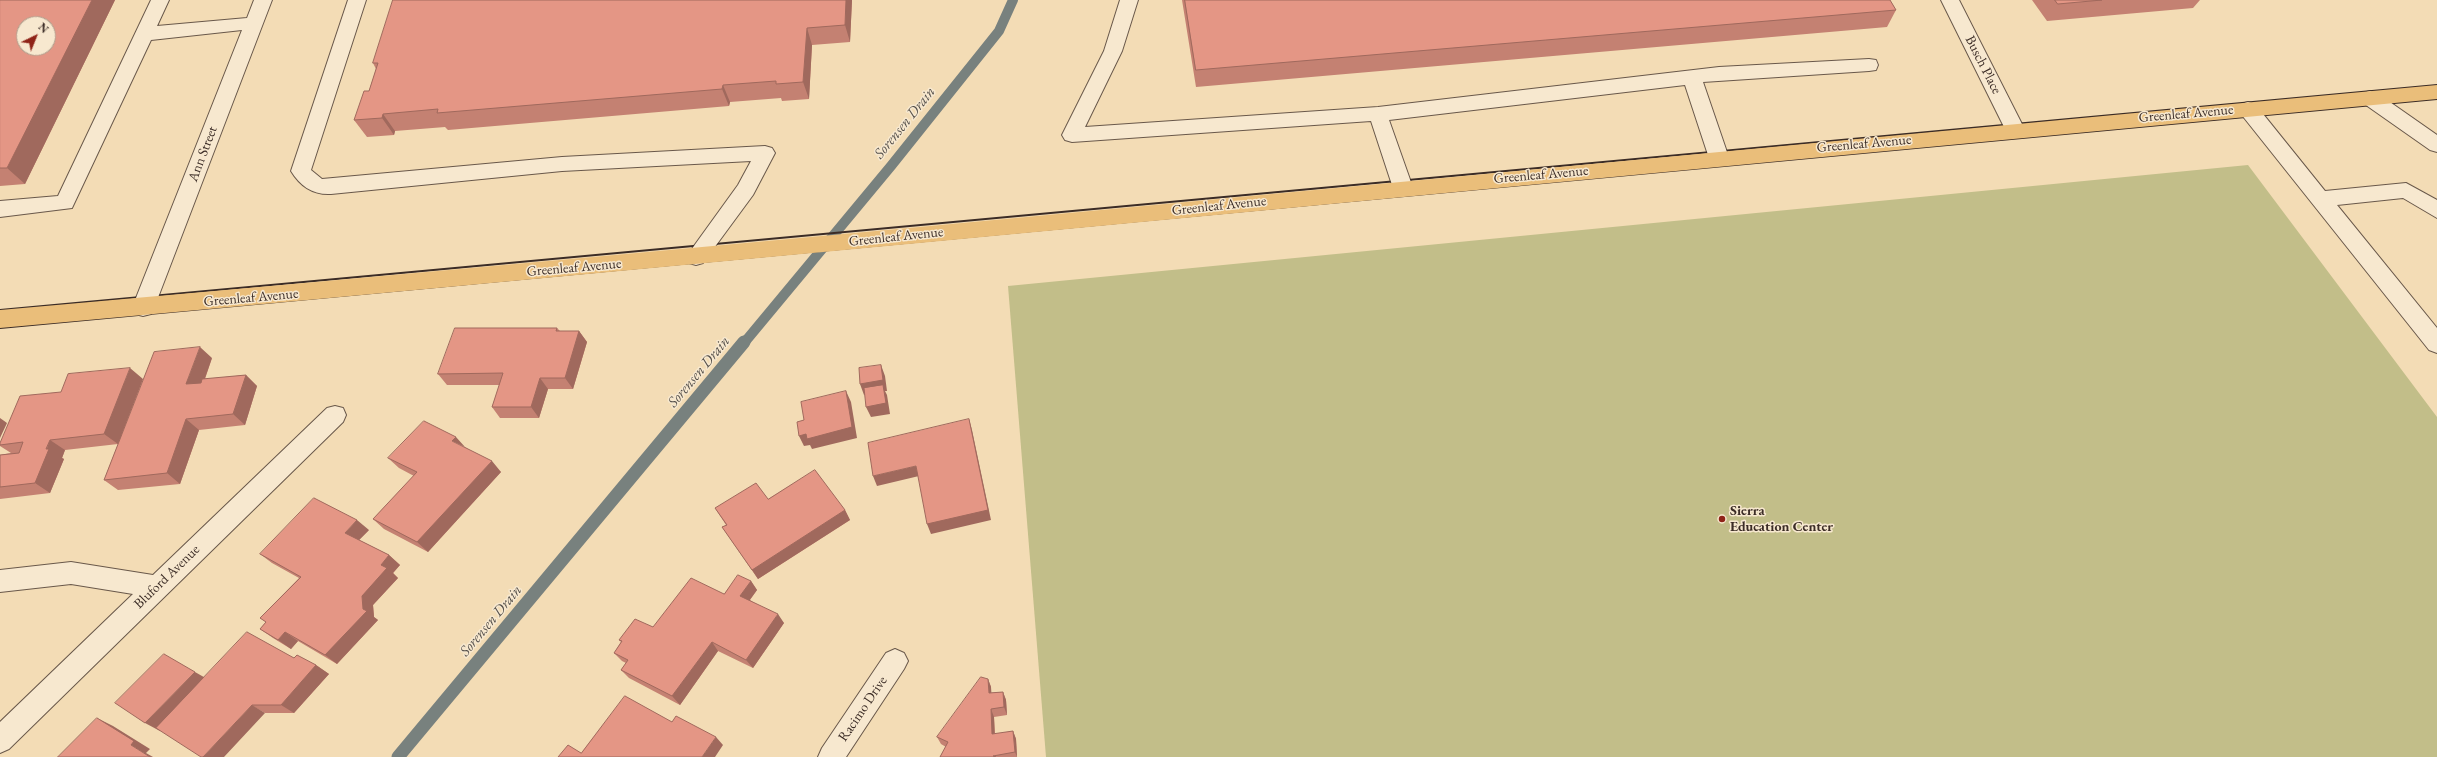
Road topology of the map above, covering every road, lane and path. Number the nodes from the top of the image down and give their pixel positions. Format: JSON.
{"nodes":[{"id":1,"x":160,"y":0,"type":"edge"},
{"id":2,"x":263,"y":0,"type":"edge"},
{"id":3,"x":357,"y":0,"type":"edge"},
{"id":4,"x":1129,"y":0,"type":"edge"},
{"id":5,"x":1950,"y":0,"type":"edge"},
{"id":6,"x":254,"y":24,"type":"junction"},
{"id":7,"x":144,"y":34,"type":"junction"},
{"id":8,"x":1869,"y":65,"type":"dead end"},
{"id":9,"x":1692,"y":77,"type":"junction"},
{"id":10,"x":2437,"y":92,"type":"edge"},
{"id":11,"x":2370,"y":98,"type":"junction"},
{"id":12,"x":2248,"y":109,"type":"junction"},
{"id":13,"x":1378,"y":114,"type":"junction"},
{"id":14,"x":2016,"y":130,"type":"junction"},
{"id":15,"x":2437,"y":145,"type":"edge"},
{"id":16,"x":1719,"y":158,"type":"junction"},
{"id":17,"x":1402,"y":188,"type":"junction"},
{"id":18,"x":2320,"y":199,"type":"junction"},
{"id":19,"x":0,"y":209,"type":"edge"},
{"id":20,"x":2437,"y":210,"type":"edge"},
{"id":21,"x":696,"y":257,"type":"junction"},
{"id":22,"x":142,"y":308,"type":"junction"},
{"id":23,"x":0,"y":319,"type":"edge"},
{"id":24,"x":2437,"y":344,"type":"edge"},
{"id":25,"x":335,"y":415,"type":"dead end"},
{"id":26,"x":0,"y":581,"type":"edge"},
{"id":27,"x":156,"y":587,"type":"junction"},
{"id":28,"x":895,"y":661,"type":"dead end"},
{"id":29,"x":0,"y":740,"type":"edge"},
{"id":30,"x":831,"y":757,"type":"edge"}],
"edges":[{"from":1,"to":7,"type":"street"},
{"from":2,"to":6,"type":"street","name":"Ann Street"},
{"from":3,"to":21,"type":"street"},
{"from":4,"to":13,"type":"street"},
{"from":5,"to":14,"type":"street","name":"Busch Place"},
{"from":6,"to":7,"type":"street"},
{"from":6,"to":22,"type":"street","name":"Ann Street"},
{"from":7,"to":19,"type":"street"},
{"from":8,"to":9,"type":"street"},
{"from":9,"to":13,"type":"street"},
{"from":9,"to":16,"type":"street"},
{"from":10,"to":11,"type":"main road","name":"Greenleaf Avenue"},
{"from":11,"to":12,"type":"main road","name":"Greenleaf Avenue"},
{"from":11,"to":15,"type":"street"},
{"from":12,"to":14,"type":"main road","name":"Greenleaf Avenue"},
{"from":12,"to":18,"type":"street"},
{"from":13,"to":17,"type":"street"},
{"from":14,"to":16,"type":"main road","name":"Greenleaf Avenue"},
{"from":16,"to":17,"type":"main road","name":"Greenleaf Avenue"},
{"from":17,"to":21,"type":"main road","name":"Greenleaf Avenue"},
{"from":18,"to":20,"type":"street"},
{"from":18,"to":24,"type":"street"},
{"from":21,"to":22,"type":"main road","name":"Greenleaf Avenue"},
{"from":22,"to":23,"type":"main road","name":"Greenleaf Avenue"},
{"from":25,"to":27,"type":"street","name":"Bluford Avenue"},
{"from":26,"to":27,"type":"street"},
{"from":27,"to":29,"type":"street","name":"Bluford Avenue"},
{"from":28,"to":30,"type":"street","name":"Racimo Drive"}]}
